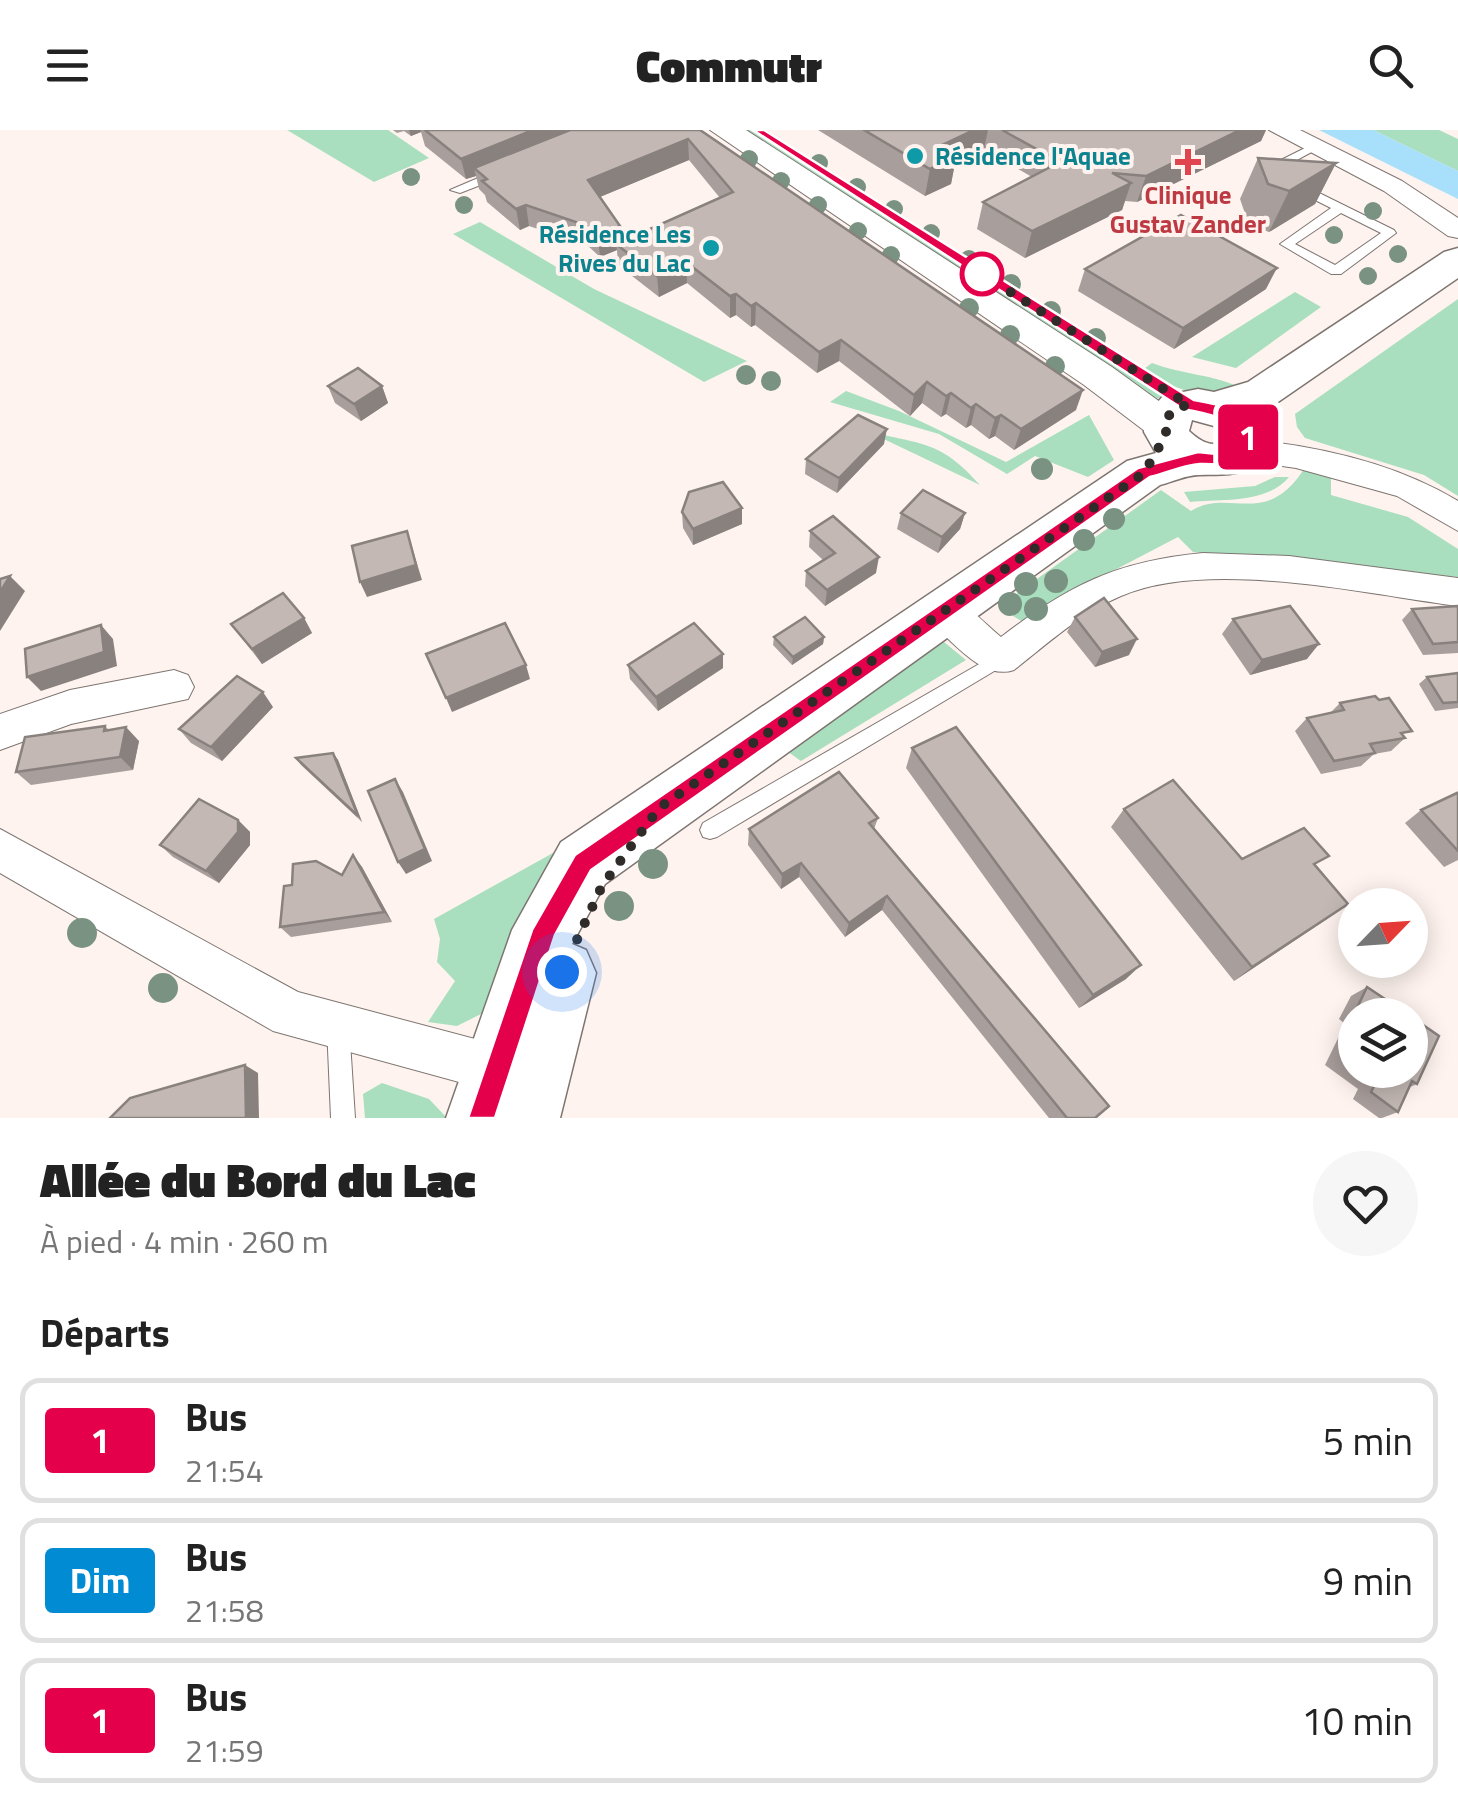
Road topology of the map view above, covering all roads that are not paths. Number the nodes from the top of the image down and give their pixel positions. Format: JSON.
{"nodes":[{"id":1,"x":726,"y":130,"type":"edge"},
{"id":2,"x":760,"y":130,"type":"edge"},
{"id":3,"x":1281,"y":130,"type":"edge"},
{"id":4,"x":1314,"y":148,"type":"junction"},
{"id":5,"x":506,"y":170,"type":"edge"},
{"id":6,"x":456,"y":190,"type":"dead end"},
{"id":7,"x":1340,"y":208,"type":"junction"},
{"id":8,"x":1458,"y":230,"type":"edge"},
{"id":9,"x":1458,"y":260,"type":"edge"},
{"id":10,"x":1207,"y":430,"type":"junction"},
{"id":11,"x":1458,"y":518,"type":"edge"},
{"id":12,"x":1458,"y":592,"type":"edge"},
{"id":13,"x":942,"y":610,"type":"junction"},
{"id":14,"x":1000,"y":659,"type":"junction"},
{"id":15,"x":174,"y":687,"type":"dead end"},
{"id":16,"x":0,"y":732,"type":"edge"},
{"id":17,"x":684,"y":819,"type":"junction"},
{"id":18,"x":0,"y":850,"type":"edge"},
{"id":19,"x":338,"y":1026,"type":"junction"},
{"id":20,"x":509,"y":1095,"type":"edge"},
{"id":21,"x":343,"y":1118,"type":"edge"}],
"edges":[{"from":1,"to":10,"type":"street"},
{"from":2,"to":10,"type":"street"},
{"from":3,"to":4,"type":"street"},
{"from":4,"to":7,"type":"lane"},
{"from":4,"to":8,"type":"street"},
{"from":5,"to":6,"type":"lane"},
{"from":7,"to":7,"type":"lane"},
{"from":9,"to":10,"type":"main road"},
{"from":10,"to":11,"type":"street"},
{"from":10,"to":13,"type":"main road"},
{"from":12,"to":14,"type":"street"},
{"from":13,"to":14,"type":"street"},
{"from":13,"to":17,"type":"main road"},
{"from":14,"to":17,"type":"lane"},
{"from":15,"to":16,"type":"street"},
{"from":17,"to":20,"type":"main road"},
{"from":18,"to":19,"type":"street"},
{"from":19,"to":20,"type":"street"},
{"from":19,"to":21,"type":"lane"}]}
